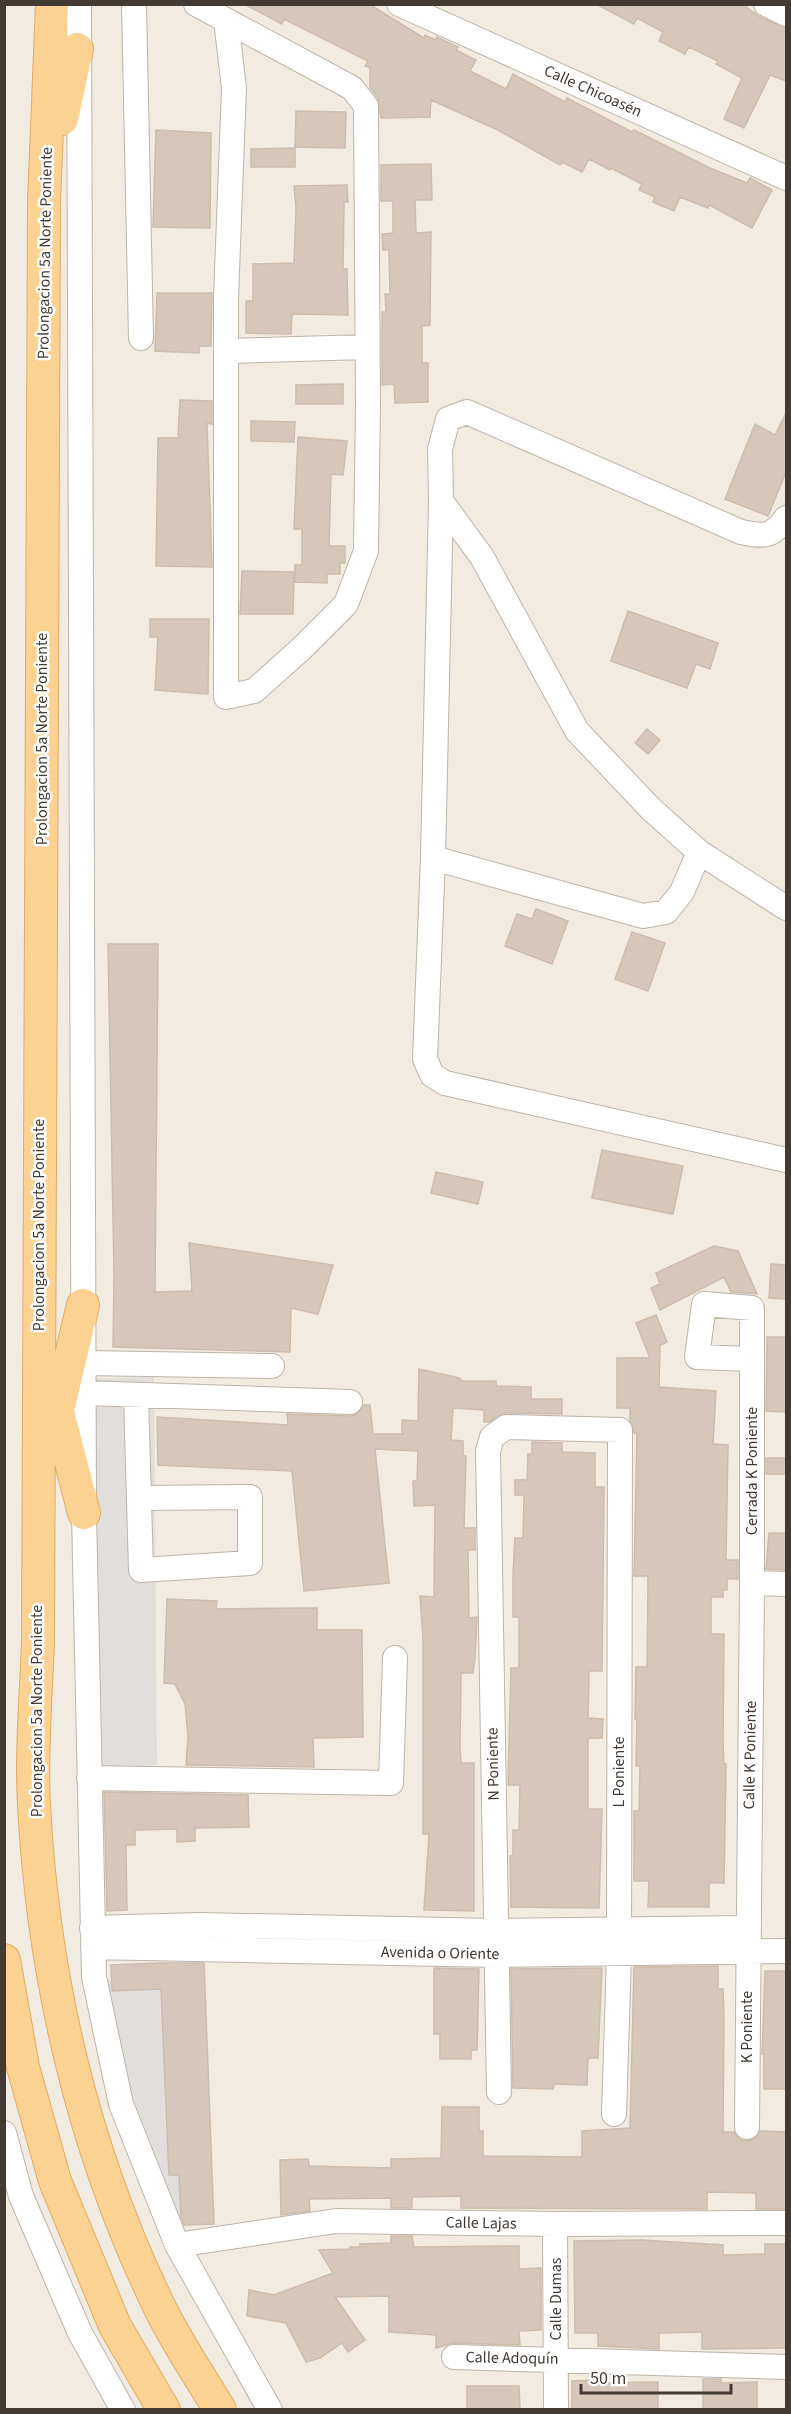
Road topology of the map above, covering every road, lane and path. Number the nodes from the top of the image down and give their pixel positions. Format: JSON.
{"nodes":[{"id":1,"x":52,"y":4,"type":"edge"},
{"id":2,"x":79,"y":4,"type":"edge"},
{"id":3,"x":134,"y":4,"type":"edge"},
{"id":4,"x":196,"y":4,"type":"edge"},
{"id":5,"x":399,"y":4,"type":"edge"},
{"id":6,"x":766,"y":4,"type":"edge"},
{"id":7,"x":786,"y":14,"type":"edge"},
{"id":8,"x":226,"y":20,"type":"junction"},
{"id":9,"x":77,"y":49,"type":"junction"},
{"id":10,"x":786,"y":178,"type":"edge"},
{"id":11,"x":44,"y":202,"type":"junction"},
{"id":12,"x":141,"y":338,"type":"dead end"},
{"id":13,"x":366,"y":347,"type":"junction"},
{"id":14,"x":226,"y":351,"type":"junction"},
{"id":15,"x":441,"y":501,"type":"junction"},
{"id":16,"x":786,"y":518,"type":"edge"},
{"id":17,"x":699,"y":852,"type":"junction"},
{"id":18,"x":434,"y":858,"type":"junction"},
{"id":19,"x":786,"y":908,"type":"edge"},
{"id":20,"x":786,"y":1160,"type":"edge"},
{"id":21,"x":84,"y":1305,"type":"junction"},
{"id":22,"x":39,"y":1338,"type":"junction"},
{"id":23,"x":752,"y":1359,"type":"dead end"},
{"id":24,"x":84,"y":1363,"type":"junction"},
{"id":25,"x":272,"y":1366,"type":"dead end"},
{"id":26,"x":84,"y":1394,"type":"junction"},
{"id":27,"x":136,"y":1396,"type":"junction"},
{"id":28,"x":350,"y":1402,"type":"dead end"},
{"id":29,"x":58,"y":1412,"type":"junction"},
{"id":30,"x":620,"y":1430,"type":"joint"},
{"id":31,"x":38,"y":1492,"type":"junction"},
{"id":32,"x":139,"y":1498,"type":"junction"},
{"id":33,"x":84,"y":1513,"type":"junction"},
{"id":34,"x":752,"y":1583,"type":"junction"},
{"id":35,"x":786,"y":1584,"type":"edge"},
{"id":36,"x":396,"y":1658,"type":"dead end"},
{"id":37,"x":89,"y":1778,"type":"junction"},
{"id":38,"x":619,"y":1930,"type":"junction"},
{"id":39,"x":496,"y":1931,"type":"junction"},
{"id":40,"x":92,"y":1937,"type":"junction"},
{"id":41,"x":748,"y":1939,"type":"junction"},
{"id":42,"x":786,"y":1951,"type":"edge"},
{"id":43,"x":619,"y":1954,"type":"junction"},
{"id":44,"x":497,"y":1955,"type":"junction"},
{"id":45,"x":4,"y":1960,"type":"edge"},
{"id":46,"x":499,"y":2092,"type":"dead end"},
{"id":47,"x":614,"y":2114,"type":"dead end"},
{"id":48,"x":747,"y":2127,"type":"dead end"},
{"id":49,"x":4,"y":2133,"type":"edge"},
{"id":50,"x":786,"y":2223,"type":"edge"},
{"id":51,"x":555,"y":2224,"type":"junction"},
{"id":52,"x":177,"y":2245,"type":"junction"},
{"id":53,"x":454,"y":2357,"type":"dead end"},
{"id":54,"x":556,"y":2359,"type":"junction"},
{"id":55,"x":786,"y":2367,"type":"edge"},
{"id":56,"x":123,"y":2409,"type":"edge"},
{"id":57,"x":164,"y":2409,"type":"edge"},
{"id":58,"x":220,"y":2409,"type":"edge"},
{"id":59,"x":270,"y":2409,"type":"edge"},
{"id":60,"x":556,"y":2409,"type":"edge"}],
"edges":[{"from":1,"to":11,"type":"main road","name":"Prolongacion 5a Norte Poniente"},
{"from":2,"to":9,"type":"street"},
{"from":3,"to":12,"type":"street"},
{"from":4,"to":8,"type":"street"},
{"from":5,"to":10,"type":"street","name":"Calle Chicoasén"},
{"from":6,"to":7,"type":"street"},
{"from":8,"to":13,"type":"street"},
{"from":8,"to":14,"type":"street"},
{"from":9,"to":11,"type":"main road"},
{"from":9,"to":21,"type":"street"},
{"from":11,"to":22,"type":"main road","name":"Prolongacion 5a Norte Poniente"},
{"from":13,"to":14,"type":"street"},
{"from":13,"to":14,"type":"street"},
{"from":15,"to":16,"type":"street"},
{"from":15,"to":17,"type":"street"},
{"from":15,"to":18,"type":"street"},
{"from":17,"to":18,"type":"street"},
{"from":17,"to":19,"type":"street"},
{"from":18,"to":20,"type":"street"},
{"from":21,"to":24,"type":"street"},
{"from":21,"to":29,"type":"main road"},
{"from":22,"to":29,"type":"main road"},
{"from":22,"to":31,"type":"main road","name":"Prolongacion 5a Norte Poniente"},
{"from":23,"to":34,"type":"street","name":"Cerrada K Poniente"},
{"from":24,"to":25,"type":"street"},
{"from":24,"to":26,"type":"street"},
{"from":26,"to":27,"type":"street"},
{"from":26,"to":33,"type":"street"},
{"from":27,"to":28,"type":"street"},
{"from":27,"to":32,"type":"street"},
{"from":29,"to":31,"type":"main road"},
{"from":29,"to":33,"type":"main road"},
{"from":30,"to":38,"type":"street","name":"L Poniente"},
{"from":30,"to":39,"type":"street","name":"N Poniente"},
{"from":31,"to":58,"type":"main road","name":"Prolongacion 5a Norte Poniente"},
{"from":32,"to":32,"type":"street"},
{"from":33,"to":37,"type":"street"},
{"from":34,"to":35,"type":"street"},
{"from":34,"to":41,"type":"street","name":"Calle K Poniente"},
{"from":36,"to":37,"type":"street"},
{"from":37,"to":40,"type":"street"},
{"from":38,"to":39,"type":"street","name":"Avenida o Oriente"},
{"from":38,"to":41,"type":"street","name":"Avenida o Oriente"},
{"from":38,"to":43,"type":"street","name":"L Poniente"},
{"from":39,"to":40,"type":"street","name":"Avenida o Oriente"},
{"from":39,"to":44,"type":"street","name":"N Poniente"},
{"from":40,"to":44,"type":"street","name":"Avenida o Oriente"},
{"from":40,"to":52,"type":"street"},
{"from":41,"to":42,"type":"street","name":"Avenida o Oriente"},
{"from":41,"to":43,"type":"street","name":"Avenida o Oriente"},
{"from":41,"to":48,"type":"street","name":"K Poniente"},
{"from":43,"to":44,"type":"street","name":"Avenida o Oriente"},
{"from":43,"to":47,"type":"street","name":"L Poniente"},
{"from":44,"to":46,"type":"street","name":"N Poniente"},
{"from":45,"to":57,"type":"main road"},
{"from":49,"to":56,"type":"street"},
{"from":50,"to":51,"type":"street","name":"Calle Lajas"},
{"from":51,"to":52,"type":"street","name":"Calle Lajas"},
{"from":51,"to":54,"type":"street","name":"Calle Dumas"},
{"from":52,"to":59,"type":"street"},
{"from":53,"to":54,"type":"street","name":"Calle Adoquín"},
{"from":54,"to":55,"type":"street","name":"Calle Adoquín"},
{"from":54,"to":60,"type":"street","name":"Calle Dumas"}]}
